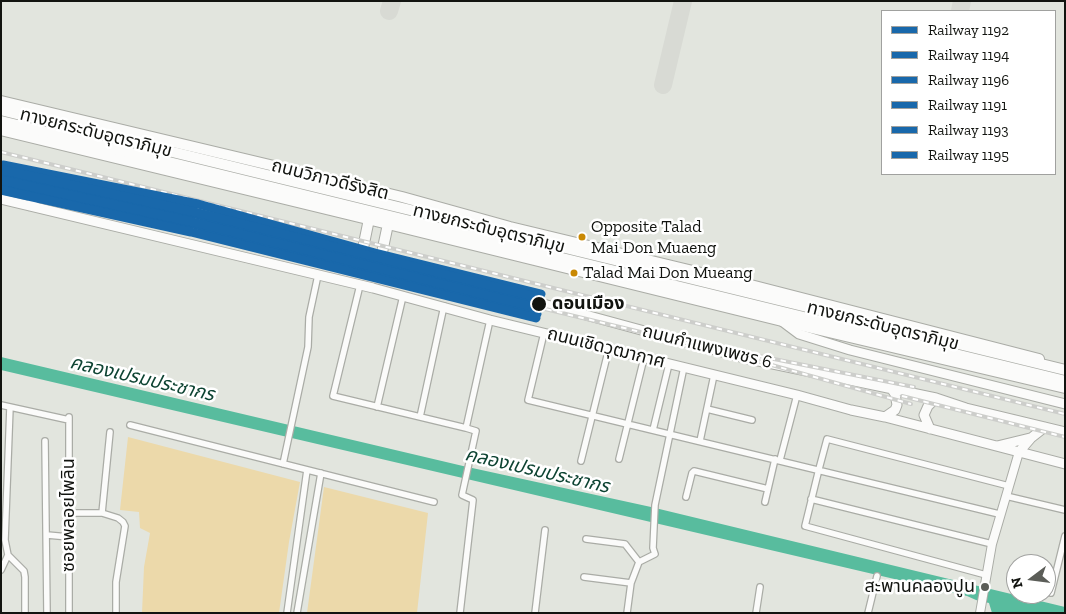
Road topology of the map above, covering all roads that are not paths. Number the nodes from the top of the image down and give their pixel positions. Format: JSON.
{"nodes":[{"id":1,"x":1,"y":101,"type":"edge"},
{"id":2,"x":1,"y":110,"type":"edge"},
{"id":3,"x":1,"y":121,"type":"edge"},
{"id":4,"x":1,"y":130,"type":"edge"},
{"id":5,"x":1,"y":170,"type":"edge"},
{"id":6,"x":44,"y":178,"type":"junction"},
{"id":7,"x":1,"y":199,"type":"edge"},
{"id":8,"x":30,"y":206,"type":"junction"},
{"id":9,"x":368,"y":219,"type":"junction"},
{"id":10,"x":388,"y":224,"type":"junction"},
{"id":11,"x":361,"y":258,"type":"junction"},
{"id":12,"x":380,"y":262,"type":"junction"},
{"id":13,"x":318,"y":275,"type":"junction"},
{"id":14,"x":360,"y":285,"type":"junction"},
{"id":15,"x":403,"y":296,"type":"junction"},
{"id":16,"x":444,"y":306,"type":"junction"},
{"id":17,"x":490,"y":320,"type":"junction"},
{"id":18,"x":782,"y":322,"type":"junction"},
{"id":19,"x":544,"y":333,"type":"junction"},
{"id":20,"x":609,"y":348,"type":"junction"},
{"id":21,"x":644,"y":358,"type":"junction"},
{"id":22,"x":669,"y":364,"type":"junction"},
{"id":23,"x":1065,"y":365,"type":"edge"},
{"id":24,"x":684,"y":367,"type":"junction"},
{"id":25,"x":1065,"y":370,"type":"edge"},
{"id":26,"x":714,"y":375,"type":"junction"},
{"id":27,"x":1065,"y":381,"type":"edge"},
{"id":28,"x":891,"y":388,"type":"junction"},
{"id":29,"x":1065,"y":388,"type":"edge"},
{"id":30,"x":797,"y":395,"type":"junction"},
{"id":31,"x":936,"y":398,"type":"junction"},
{"id":32,"x":1065,"y":404,"type":"edge"},
{"id":33,"x":1,"y":405,"type":"edge"},
{"id":34,"x":10,"y":407,"type":"junction"},
{"id":35,"x":377,"y":407,"type":"junction"},
{"id":36,"x":707,"y":410,"type":"junction"},
{"id":37,"x":592,"y":416,"type":"junction"},
{"id":38,"x":885,"y":417,"type":"junction"},
{"id":39,"x":420,"y":418,"type":"junction"},
{"id":40,"x":752,"y":420,"type":"dead end"},
{"id":41,"x":627,"y":424,"type":"junction"},
{"id":42,"x":130,"y":425,"type":"dead end"},
{"id":43,"x":1045,"y":427,"type":"junction"},
{"id":44,"x":466,"y":428,"type":"junction"},
{"id":45,"x":930,"y":429,"type":"junction"},
{"id":46,"x":653,"y":430,"type":"junction"},
{"id":47,"x":110,"y":432,"type":"dead end"},
{"id":48,"x":1065,"y":432,"type":"edge"},
{"id":49,"x":670,"y":434,"type":"junction"},
{"id":50,"x":1030,"y":438,"type":"junction"},
{"id":51,"x":45,"y":441,"type":"dead end"},
{"id":52,"x":700,"y":442,"type":"junction"},
{"id":53,"x":996,"y":446,"type":"junction"},
{"id":54,"x":1018,"y":452,"type":"junction"},
{"id":55,"x":619,"y":459,"type":"dead end"},
{"id":56,"x":777,"y":460,"type":"junction"},
{"id":57,"x":581,"y":461,"type":"dead end"},
{"id":58,"x":283,"y":464,"type":"junction"},
{"id":59,"x":1065,"y":464,"type":"edge"},
{"id":60,"x":819,"y":469,"type":"junction"},
{"id":61,"x":307,"y":470,"type":"junction"},
{"id":62,"x":321,"y":473,"type":"junction"},
{"id":63,"x":1009,"y":486,"type":"junction"},
{"id":64,"x":768,"y":488,"type":"junction"},
{"id":65,"x":1006,"y":496,"type":"junction"},
{"id":66,"x":686,"y":497,"type":"dead end"},
{"id":67,"x":811,"y":499,"type":"junction"},
{"id":68,"x":434,"y":502,"type":"dead end"},
{"id":69,"x":765,"y":502,"type":"dead end"},
{"id":70,"x":4,"y":507,"type":"edge"},
{"id":71,"x":1065,"y":510,"type":"edge"},
{"id":72,"x":69,"y":513,"type":"junction"},
{"id":73,"x":102,"y":513,"type":"junction"},
{"id":74,"x":999,"y":514,"type":"junction"},
{"id":75,"x":545,"y":530,"type":"dead end"},
{"id":76,"x":47,"y":535,"type":"junction"},
{"id":77,"x":1065,"y":536,"type":"edge"},
{"id":78,"x":69,"y":537,"type":"junction"},
{"id":79,"x":586,"y":539,"type":"dead end"},
{"id":80,"x":992,"y":544,"type":"junction"},
{"id":81,"x":8,"y":555,"type":"junction"},
{"id":82,"x":639,"y":562,"type":"junction"},
{"id":83,"x":1,"y":570,"type":"edge"},
{"id":84,"x":1056,"y":573,"type":"edge"},
{"id":85,"x":986,"y":575,"type":"junction"},
{"id":86,"x":876,"y":576,"type":"dead end"},
{"id":87,"x":584,"y":577,"type":"dead end"},
{"id":88,"x":631,"y":583,"type":"junction"},
{"id":89,"x":760,"y":587,"type":"dead end"},
{"id":90,"x":25,"y":613,"type":"edge"},
{"id":91,"x":47,"y":613,"type":"edge"},
{"id":92,"x":70,"y":613,"type":"edge"},
{"id":93,"x":116,"y":613,"type":"edge"},
{"id":94,"x":287,"y":613,"type":"edge"},
{"id":95,"x":297,"y":613,"type":"edge"},
{"id":96,"x":460,"y":613,"type":"edge"},
{"id":97,"x":535,"y":613,"type":"edge"},
{"id":98,"x":627,"y":613,"type":"edge"},
{"id":99,"x":756,"y":613,"type":"edge"},
{"id":100,"x":868,"y":613,"type":"edge"},
{"id":101,"x":980,"y":613,"type":"edge"}],
"edges":[{"from":1,"to":23,"type":"highway","name":"ถนนวิภาวดีรังสิต"},
{"from":2,"to":25,"type":"highway","name":"ทางยกระดับอุตราภิมุข"},
{"from":3,"to":27,"type":"highway","name":"ทางยกระดับอุตราภิมุข"},
{"from":4,"to":9,"type":"highway","name":"ถนนวิภาวดีรังสิต"},
{"from":5,"to":6,"type":"main road","name":"ถนนกำแพงเพชร 6"},
{"from":6,"to":8,"type":"main road"},
{"from":6,"to":11,"type":"main road","name":"ถนนกำแพงเพชร 6"},
{"from":7,"to":8,"type":"main road","name":"ถนนเชิดวุฒากาศ"},
{"from":8,"to":13,"type":"main road","name":"ถนนเชิดวุฒากาศ"},
{"from":9,"to":10,"type":"highway","name":"ถนนวิภาวดีรังสิต"},
{"from":9,"to":11,"type":"highway"},
{"from":10,"to":12,"type":"highway"},
{"from":10,"to":18,"type":"highway","name":"ถนนวิภาวดีรังสิต"},
{"from":11,"to":12,"type":"main road","name":"ถนนกำแพงเพชร 6"},
{"from":12,"to":28,"type":"main road","name":"ถนนกำแพงเพชร 6"},
{"from":13,"to":14,"type":"main road","name":"ถนนเชิดวุฒากาศ"},
{"from":13,"to":58,"type":"street"},
{"from":14,"to":15,"type":"main road","name":"ถนนเชิดวุฒากาศ"},
{"from":14,"to":35,"type":"street"},
{"from":15,"to":16,"type":"main road","name":"ถนนเชิดวุฒากาศ"},
{"from":15,"to":35,"type":"street"},
{"from":16,"to":17,"type":"main road","name":"ถนนเชิดวุฒากาศ"},
{"from":16,"to":39,"type":"street"},
{"from":17,"to":19,"type":"main road","name":"ถนนเชิดวุฒากาศ"},
{"from":17,"to":44,"type":"street"},
{"from":18,"to":29,"type":"highway","name":"ถนนวิภาวดีรังสิต"},
{"from":18,"to":32,"type":"main road"},
{"from":19,"to":20,"type":"main road","name":"ถนนเชิดวุฒากาศ"},
{"from":19,"to":37,"type":"street"},
{"from":20,"to":21,"type":"main road","name":"ถนนเชิดวุฒากาศ"},
{"from":20,"to":37,"type":"street"},
{"from":21,"to":22,"type":"main road","name":"ถนนเชิดวุฒากาศ"},
{"from":21,"to":41,"type":"street"},
{"from":22,"to":24,"type":"main road","name":"ถนนเชิดวุฒากาศ"},
{"from":22,"to":46,"type":"street"},
{"from":24,"to":26,"type":"main road","name":"ถนนเชิดวุฒากาศ"},
{"from":24,"to":49,"type":"street"},
{"from":26,"to":30,"type":"main road","name":"ถนนเชิดวุฒากาศ"},
{"from":26,"to":36,"type":"street"},
{"from":28,"to":31,"type":"main road","name":"ถนนกำแพงเพชร 6"},
{"from":28,"to":38,"type":"main road"},
{"from":30,"to":38,"type":"main road","name":"ถนนเชิดวุฒากาศ"},
{"from":30,"to":56,"type":"street"},
{"from":31,"to":43,"type":"main road","name":"ถนนกำแพงเพชร 6"},
{"from":31,"to":45,"type":"main road"},
{"from":33,"to":34,"type":"street"},
{"from":34,"to":70,"type":"street"},
{"from":34,"to":72,"type":"street","name":"ซอยพลอยไพลิน"},
{"from":35,"to":39,"type":"street"},
{"from":36,"to":40,"type":"street"},
{"from":36,"to":52,"type":"street"},
{"from":37,"to":41,"type":"street"},
{"from":37,"to":57,"type":"street"},
{"from":38,"to":45,"type":"main road","name":"ถนนเชิดวุฒากาศ"},
{"from":39,"to":44,"type":"street"},
{"from":41,"to":46,"type":"street"},
{"from":41,"to":55,"type":"street"},
{"from":42,"to":58,"type":"street"},
{"from":43,"to":48,"type":"main road","name":"ถนนกำแพงเพชร 6"},
{"from":43,"to":50,"type":"main road"},
{"from":44,"to":96,"type":"street"},
{"from":45,"to":53,"type":"main road","name":"ถนนเชิดวุฒากาศ"},
{"from":46,"to":49,"type":"street"},
{"from":47,"to":73,"type":"street"},
{"from":49,"to":52,"type":"street"},
{"from":49,"to":82,"type":"street"},
{"from":50,"to":53,"type":"main road"},
{"from":50,"to":54,"type":"main road"},
{"from":51,"to":76,"type":"street"},
{"from":52,"to":56,"type":"street"},
{"from":53,"to":54,"type":"main road","name":"ถนนเชิดวุฒากาศ"},
{"from":54,"to":59,"type":"main road","name":"ถนนเชิดวุฒากาศ"},
{"from":54,"to":63,"type":"street"},
{"from":56,"to":60,"type":"street"},
{"from":56,"to":64,"type":"street"},
{"from":58,"to":61,"type":"street"},
{"from":60,"to":63,"type":"street"},
{"from":60,"to":67,"type":"street"},
{"from":60,"to":74,"type":"street"},
{"from":61,"to":62,"type":"street"},
{"from":61,"to":94,"type":"street"},
{"from":62,"to":68,"type":"street"},
{"from":62,"to":95,"type":"street"},
{"from":63,"to":65,"type":"street"},
{"from":64,"to":66,"type":"street"},
{"from":64,"to":69,"type":"street"},
{"from":65,"to":71,"type":"street"},
{"from":65,"to":74,"type":"street"},
{"from":67,"to":80,"type":"street"},
{"from":67,"to":85,"type":"street"},
{"from":70,"to":81,"type":"street"},
{"from":72,"to":73,"type":"street"},
{"from":72,"to":78,"type":"street","name":"ซอยพลอยไพลิน"},
{"from":73,"to":93,"type":"street"},
{"from":74,"to":80,"type":"street"},
{"from":75,"to":97,"type":"street"},
{"from":76,"to":78,"type":"street"},
{"from":76,"to":91,"type":"street"},
{"from":77,"to":84,"type":"street"},
{"from":78,"to":92,"type":"street","name":"ซอยพลอยไพลิน"},
{"from":79,"to":82,"type":"street"},
{"from":80,"to":85,"type":"street"},
{"from":81,"to":83,"type":"street"},
{"from":81,"to":90,"type":"street"},
{"from":82,"to":88,"type":"street"},
{"from":85,"to":101,"type":"street"},
{"from":86,"to":100,"type":"street"},
{"from":87,"to":88,"type":"street"},
{"from":88,"to":98,"type":"street"},
{"from":89,"to":99,"type":"street"}]}
